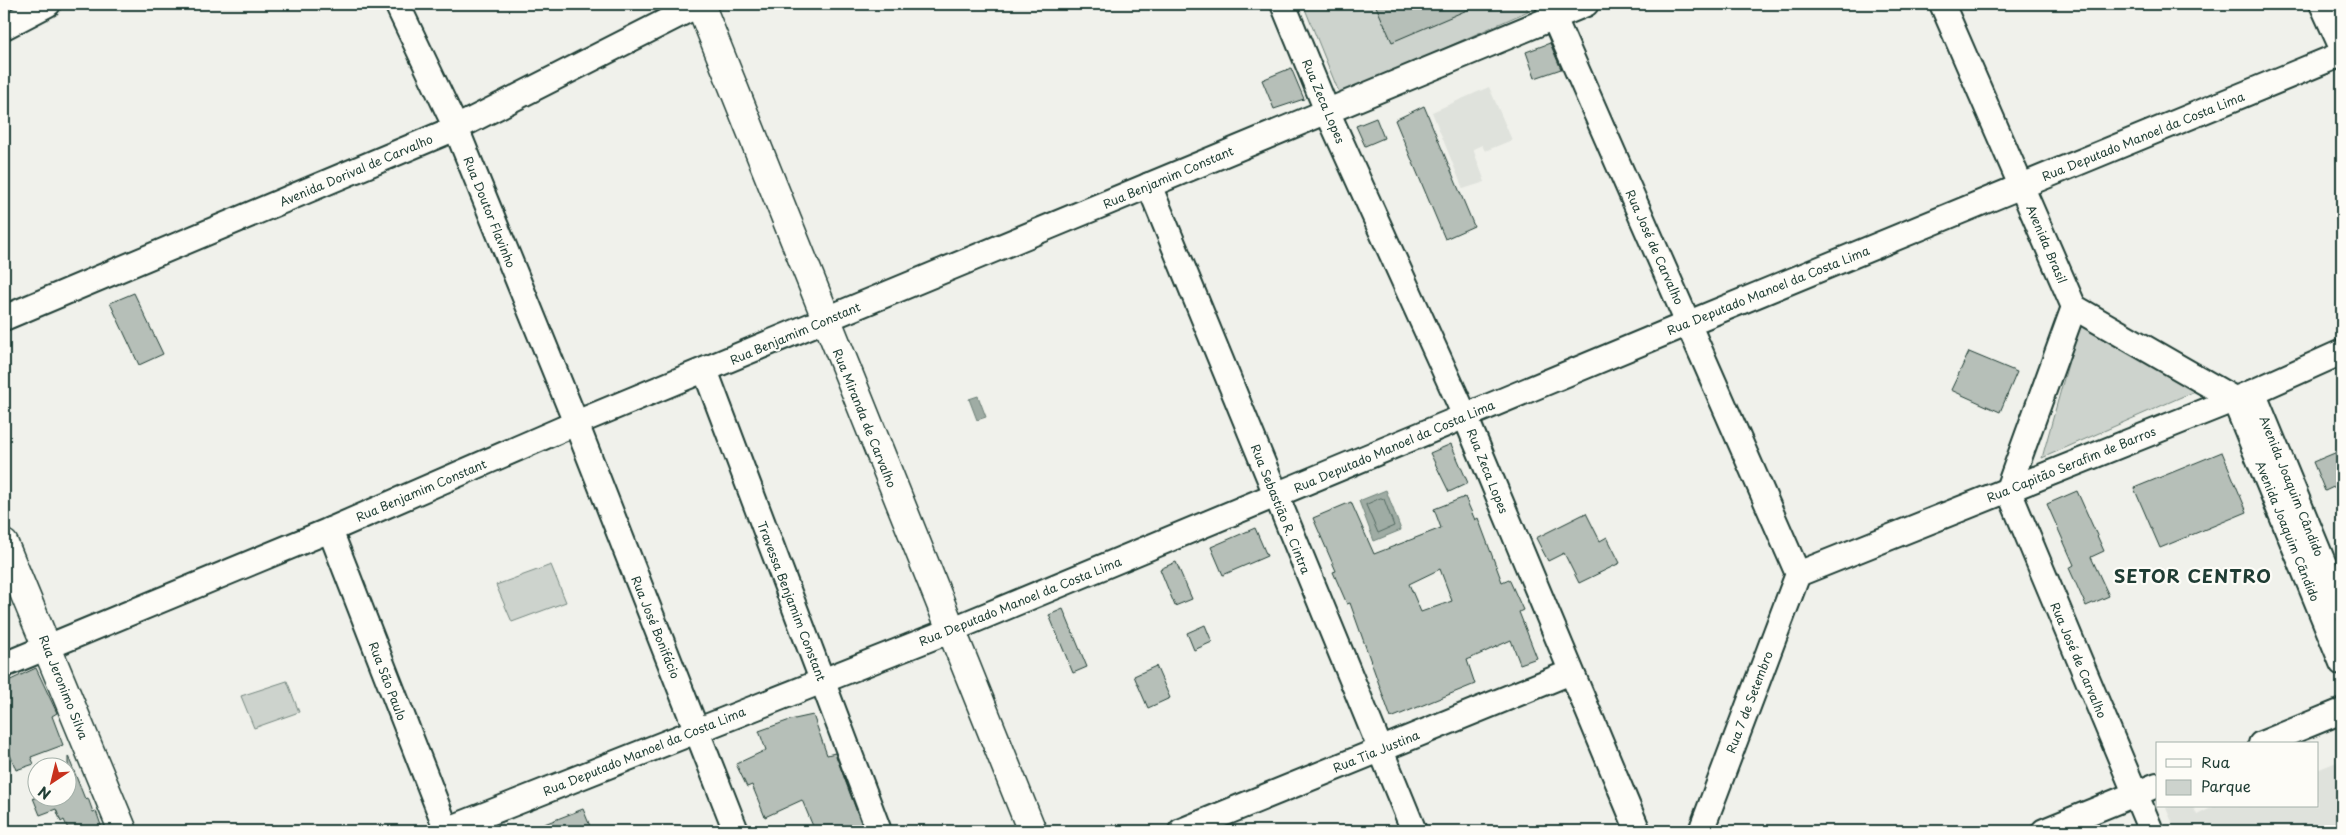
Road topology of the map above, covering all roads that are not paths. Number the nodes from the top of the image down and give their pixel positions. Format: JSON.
{"nodes":[{"id":1,"x":48,"y":4,"type":"edge"},
{"id":2,"x":397,"y":4,"type":"edge"},
{"id":3,"x":700,"y":4,"type":"edge"},
{"id":4,"x":1283,"y":4,"type":"edge"},
{"id":5,"x":1586,"y":4,"type":"edge"},
{"id":6,"x":1942,"y":4,"type":"edge"},
{"id":7,"x":2322,"y":4,"type":"edge"},
{"id":8,"x":1551,"y":10,"type":"edge"},
{"id":9,"x":4,"y":27,"type":"edge"},
{"id":10,"x":2342,"y":48,"type":"edge"},
{"id":11,"x":2342,"y":54,"type":"edge"},
{"id":12,"x":1327,"y":111,"type":"junction"},
{"id":13,"x":456,"y":128,"type":"junction"},
{"id":14,"x":1149,"y":185,"type":"junction"},
{"id":15,"x":2022,"y":186,"type":"junction"},
{"id":16,"x":2074,"y":307,"type":"junction"},
{"id":17,"x":4,"y":318,"type":"edge"},
{"id":18,"x":826,"y":320,"type":"junction"},
{"id":19,"x":1689,"y":322,"type":"junction"},
{"id":20,"x":2342,"y":352,"type":"edge"},
{"id":21,"x":704,"y":370,"type":"junction"},
{"id":22,"x":2243,"y":396,"type":"junction"},
{"id":23,"x":1465,"y":416,"type":"junction"},
{"id":24,"x":576,"y":423,"type":"junction"},
{"id":25,"x":2008,"y":489,"type":"junction"},
{"id":26,"x":1275,"y":496,"type":"junction"},
{"id":27,"x":330,"y":530,"type":"junction"},
{"id":28,"x":4,"y":544,"type":"edge"},
{"id":29,"x":1798,"y":574,"type":"junction"},
{"id":30,"x":2342,"y":608,"type":"edge"},
{"id":31,"x":951,"y":630,"type":"junction"},
{"id":32,"x":47,"y":646,"type":"junction"},
{"id":33,"x":2342,"y":663,"type":"edge"},
{"id":34,"x":4,"y":664,"type":"edge"},
{"id":35,"x":1571,"y":672,"type":"junction"},
{"id":36,"x":822,"y":681,"type":"junction"},
{"id":37,"x":2342,"y":711,"type":"edge"},
{"id":38,"x":697,"y":730,"type":"junction"},
{"id":39,"x":2266,"y":742,"type":"edge"},
{"id":40,"x":1380,"y":749,"type":"junction"},
{"id":41,"x":2156,"y":785,"type":"edge"},
{"id":42,"x":2135,"y":794,"type":"junction"},
{"id":43,"x":123,"y":831,"type":"edge"},
{"id":44,"x":446,"y":831,"type":"edge"},
{"id":45,"x":736,"y":831,"type":"edge"},
{"id":46,"x":879,"y":831,"type":"edge"},
{"id":47,"x":1032,"y":831,"type":"edge"},
{"id":48,"x":1181,"y":831,"type":"edge"},
{"id":49,"x":1414,"y":831,"type":"edge"},
{"id":50,"x":1638,"y":831,"type":"edge"},
{"id":51,"x":1701,"y":831,"type":"edge"},
{"id":52,"x":2044,"y":831,"type":"edge"},
{"id":53,"x":2151,"y":831,"type":"edge"}],
"edges":[{"from":1,"to":9,"type":"street"},
{"from":2,"to":13,"type":"street","name":"Rua Doutor Flavinho"},
{"from":3,"to":13,"type":"street","name":"Avenida Dorival de Carvalho"},
{"from":3,"to":18,"type":"main road","name":"Rua Miranda de Carvalho"},
{"from":4,"to":12,"type":"street","name":"Rua Zeca Lopes"},
{"from":5,"to":8,"type":"street","name":"Rua Benjamim Constant"},
{"from":6,"to":15,"type":"street","name":"Avenida Brasil"},
{"from":7,"to":10,"type":"street"},
{"from":8,"to":12,"type":"street","name":"Rua Benjamim Constant"},
{"from":8,"to":19,"type":"street","name":"Rua José de Carvalho"},
{"from":11,"to":15,"type":"street","name":"Rua Deputado Manoel da Costa Lima"},
{"from":12,"to":14,"type":"street","name":"Rua Benjamim Constant"},
{"from":12,"to":23,"type":"street","name":"Rua Zeca Lopes"},
{"from":13,"to":17,"type":"street","name":"Avenida Dorival de Carvalho"},
{"from":13,"to":24,"type":"street","name":"Rua Doutor Flavinho"},
{"from":14,"to":18,"type":"street","name":"Rua Benjamim Constant"},
{"from":14,"to":26,"type":"street","name":"Rua Sebastião R. Cintra"},
{"from":15,"to":16,"type":"street","name":"Avenida Brasil"},
{"from":15,"to":19,"type":"street","name":"Rua Deputado Manoel da Costa Lima"},
{"from":16,"to":22,"type":"street"},
{"from":16,"to":25,"type":"street"},
{"from":18,"to":21,"type":"street","name":"Rua Benjamim Constant"},
{"from":18,"to":31,"type":"main road","name":"Rua Miranda de Carvalho"},
{"from":19,"to":23,"type":"street","name":"Rua Deputado Manoel da Costa Lima"},
{"from":19,"to":29,"type":"street","name":"Rua José de Carvalho"},
{"from":20,"to":22,"type":"street","name":"Rua Capitão Serafim de Barros"},
{"from":21,"to":24,"type":"street","name":"Rua Benjamim Constant"},
{"from":21,"to":36,"type":"street","name":"Travessa Benjamim Constant"},
{"from":22,"to":25,"type":"street","name":"Rua Capitão Serafim de Barros"},
{"from":22,"to":30,"type":"street","name":"Avenida Joaquim Cândido"},
{"from":22,"to":33,"type":"street","name":"Avenida Joaquim Cãndido"},
{"from":23,"to":26,"type":"street","name":"Rua Deputado Manoel da Costa Lima"},
{"from":23,"to":35,"type":"street","name":"Rua Zeca Lopes"},
{"from":24,"to":27,"type":"street","name":"Rua Benjamim Constant"},
{"from":24,"to":38,"type":"street","name":"Rua José Bonifácio"},
{"from":25,"to":29,"type":"street","name":"Rua Capitão Serafim de Barros"},
{"from":25,"to":42,"type":"street","name":"Rua José de Carvalho"},
{"from":26,"to":31,"type":"street","name":"Rua Deputado Manoel da Costa Lima"},
{"from":26,"to":40,"type":"street","name":"Rua Sebastião R. Cintra"},
{"from":27,"to":32,"type":"street","name":"Rua Benjamim Constant"},
{"from":27,"to":44,"type":"street","name":"Rua São Paulo"},
{"from":28,"to":32,"type":"main road","name":"Rua Jeronimo Silva"},
{"from":29,"to":51,"type":"street","name":"Rua 7 de Setembro"},
{"from":31,"to":36,"type":"street","name":"Rua Deputado Manoel da Costa Lima"},
{"from":31,"to":47,"type":"main road","name":"Rua Miranda de Carvalho"},
{"from":32,"to":34,"type":"street","name":"Rua Benjamim Constant"},
{"from":32,"to":43,"type":"main road","name":"Rua Jeronimo Silva"},
{"from":35,"to":40,"type":"street","name":"Rua Tia Justina"},
{"from":35,"to":50,"type":"street","name":"Rua Zeca Lopes"},
{"from":36,"to":38,"type":"street","name":"Rua Deputado Manoel da Costa Lima"},
{"from":36,"to":46,"type":"street","name":"Travessa Benjamim Constant"},
{"from":37,"to":39,"type":"street"},
{"from":38,"to":44,"type":"street","name":"Rua Deputado Manoel da Costa Lima"},
{"from":38,"to":45,"type":"street","name":"Rua José Bonifácio"},
{"from":40,"to":48,"type":"street","name":"Rua Tia Justina"},
{"from":40,"to":49,"type":"street","name":"Rua Sebastião R. Cintra"},
{"from":41,"to":42,"type":"street"},
{"from":42,"to":52,"type":"street"},
{"from":42,"to":53,"type":"street","name":"Rua José de Carvalho"}]}
